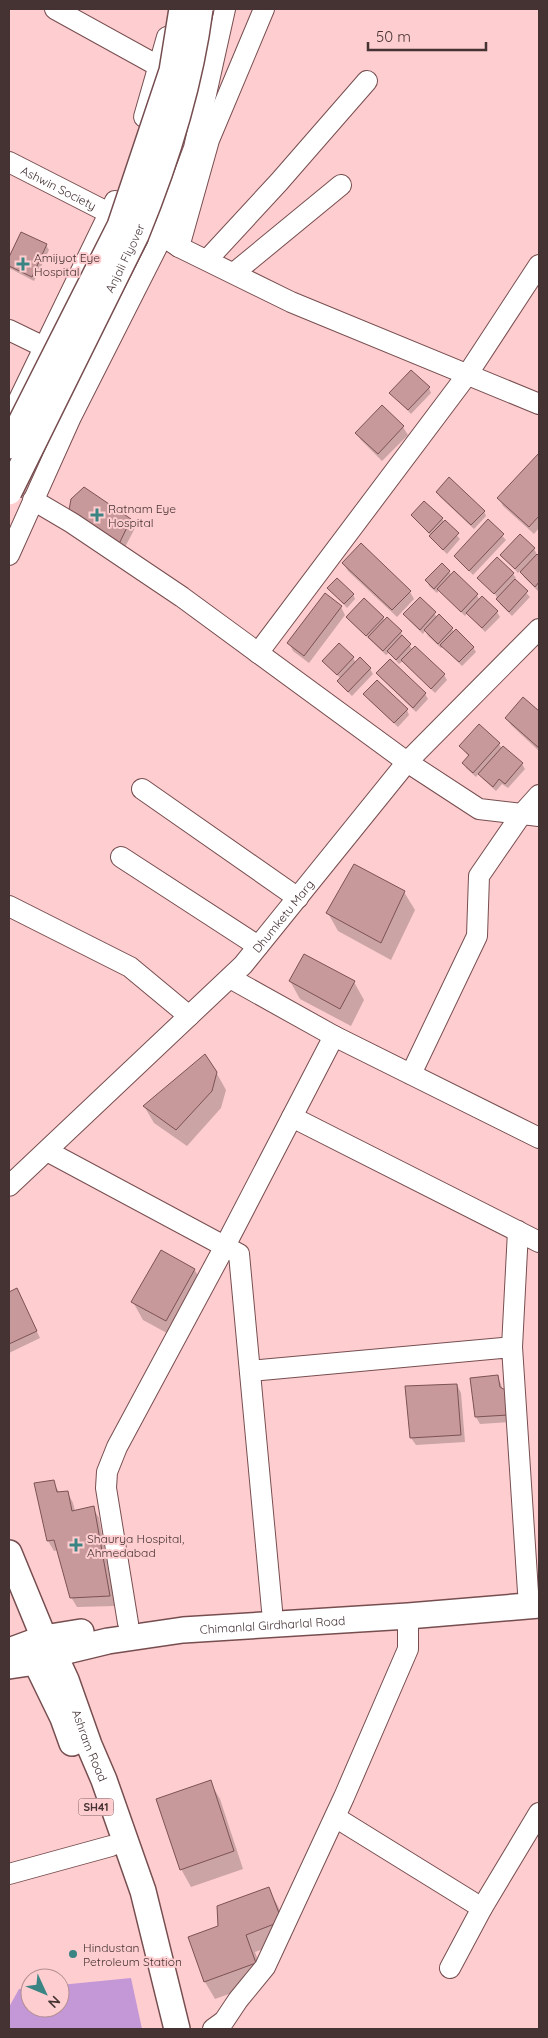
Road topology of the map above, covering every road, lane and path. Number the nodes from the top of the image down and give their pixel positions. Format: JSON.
{"nodes":[{"id":1,"x":55,"y":9,"type":"edge"},
{"id":2,"x":170,"y":9,"type":"edge"},
{"id":3,"x":182,"y":9,"type":"edge"},
{"id":4,"x":200,"y":9,"type":"edge"},
{"id":5,"x":225,"y":9,"type":"edge"},
{"id":6,"x":264,"y":9,"type":"edge"},
{"id":7,"x":160,"y":66,"type":"junction"},
{"id":8,"x":367,"y":80,"type":"dead end"},
{"id":9,"x":9,"y":162,"type":"edge"},
{"id":10,"x":341,"y":184,"type":"dead end"},
{"id":11,"x":109,"y":213,"type":"junction"},
{"id":12,"x":161,"y":235,"type":"junction"},
{"id":13,"x":179,"y":247,"type":"junction"},
{"id":14,"x":207,"y":260,"type":"junction"},
{"id":15,"x":539,"y":265,"type":"edge"},
{"id":16,"x":234,"y":273,"type":"junction"},
{"id":17,"x":9,"y":330,"type":"edge"},
{"id":18,"x":44,"y":347,"type":"junction"},
{"id":19,"x":467,"y":375,"type":"junction"},
{"id":20,"x":539,"y":404,"type":"edge"},
{"id":21,"x":9,"y":420,"type":"edge"},
{"id":22,"x":9,"y":446,"type":"edge"},
{"id":23,"x":9,"y":492,"type":"edge"},
{"id":24,"x":33,"y":500,"type":"junction"},
{"id":25,"x":9,"y":555,"type":"edge"},
{"id":26,"x":539,"y":629,"type":"edge"},
{"id":27,"x":258,"y":653,"type":"junction"},
{"id":28,"x":408,"y":762,"type":"junction"},
{"id":29,"x":142,"y":789,"type":"dead end"},
{"id":30,"x":539,"y":796,"type":"edge"},
{"id":31,"x":530,"y":815,"type":"edge"},
{"id":32,"x":121,"y":856,"type":"dead end"},
{"id":33,"x":298,"y":898,"type":"junction"},
{"id":34,"x":9,"y":906,"type":"edge"},
{"id":35,"x":258,"y":946,"type":"junction"},
{"id":36,"x":230,"y":978,"type":"junction"},
{"id":37,"x":189,"y":1016,"type":"junction"},
{"id":38,"x":334,"y":1036,"type":"junction"},
{"id":39,"x":411,"y":1074,"type":"junction"},
{"id":40,"x":292,"y":1117,"type":"junction"},
{"id":41,"x":539,"y":1138,"type":"edge"},
{"id":42,"x":46,"y":1151,"type":"junction"},
{"id":43,"x":9,"y":1186,"type":"edge"},
{"id":44,"x":518,"y":1231,"type":"junction"},
{"id":45,"x":539,"y":1242,"type":"edge"},
{"id":46,"x":225,"y":1246,"type":"junction"},
{"id":47,"x":512,"y":1347,"type":"junction"},
{"id":48,"x":250,"y":1371,"type":"junction"},
{"id":49,"x":9,"y":1554,"type":"edge"},
{"id":50,"x":9,"y":1593,"type":"edge"},
{"id":51,"x":535,"y":1596,"type":"edge"},
{"id":52,"x":272,"y":1610,"type":"junction"},
{"id":53,"x":408,"y":1616,"type":"junction"},
{"id":54,"x":128,"y":1624,"type":"junction"},
{"id":55,"x":34,"y":1650,"type":"edge"},
{"id":56,"x":9,"y":1666,"type":"edge"},
{"id":57,"x":539,"y":1813,"type":"edge"},
{"id":58,"x":335,"y":1817,"type":"junction"},
{"id":59,"x":111,"y":1846,"type":"junction"},
{"id":60,"x":9,"y":1874,"type":"edge"},
{"id":61,"x":482,"y":1908,"type":"junction"},
{"id":62,"x":450,"y":1968,"type":"dead end"},
{"id":63,"x":162,"y":2029,"type":"edge"},
{"id":64,"x":177,"y":2029,"type":"edge"},
{"id":65,"x":212,"y":2029,"type":"edge"}],
"edges":[{"from":1,"to":7,"type":"street"},
{"from":2,"to":7,"type":"street"},
{"from":3,"to":22,"type":"main road","name":"Anjali Flyover","bridge":true},
{"from":4,"to":23,"type":"main road","name":"Anjali Flyover","bridge":true},
{"from":5,"to":12,"type":"street"},
{"from":6,"to":13,"type":"street"},
{"from":7,"to":11,"type":"street"},
{"from":8,"to":14,"type":"street"},
{"from":9,"to":11,"type":"street","name":"Ashwin Society"},
{"from":10,"to":16,"type":"street"},
{"from":11,"to":12,"type":"street","name":"Ashwin Society"},
{"from":11,"to":18,"type":"street"},
{"from":12,"to":13,"type":"street","name":"Ashwin Society"},
{"from":12,"to":24,"type":"street"},
{"from":13,"to":14,"type":"street","name":"Ashwin Society"},
{"from":14,"to":16,"type":"street","name":"Ashwin Society"},
{"from":15,"to":19,"type":"street"},
{"from":16,"to":19,"type":"street","name":"Ashwin Society"},
{"from":17,"to":18,"type":"street"},
{"from":18,"to":21,"type":"street"},
{"from":19,"to":20,"type":"street","name":"Ashwin Society"},
{"from":19,"to":27,"type":"street"},
{"from":24,"to":25,"type":"street"},
{"from":24,"to":27,"type":"street"},
{"from":26,"to":28,"type":"street","name":"Dhumketu Marg"},
{"from":27,"to":28,"type":"street"},
{"from":28,"to":31,"type":"street"},
{"from":28,"to":33,"type":"street","name":"Dhumketu Marg"},
{"from":29,"to":33,"type":"street"},
{"from":30,"to":31,"type":"street"},
{"from":31,"to":39,"type":"street"},
{"from":32,"to":35,"type":"street"},
{"from":33,"to":35,"type":"street","name":"Dhumketu Marg"},
{"from":34,"to":37,"type":"street"},
{"from":35,"to":36,"type":"street","name":"Dhumketu Marg"},
{"from":36,"to":37,"type":"street","name":"Dhumketu Marg"},
{"from":36,"to":38,"type":"street"},
{"from":37,"to":42,"type":"street","name":"Dhumketu Marg"},
{"from":38,"to":39,"type":"street"},
{"from":38,"to":40,"type":"street"},
{"from":39,"to":41,"type":"street"},
{"from":40,"to":44,"type":"street"},
{"from":40,"to":46,"type":"street"},
{"from":42,"to":43,"type":"street","name":"Dhumketu Marg"},
{"from":42,"to":46,"type":"street"},
{"from":44,"to":45,"type":"street"},
{"from":44,"to":47,"type":"street"},
{"from":46,"to":48,"type":"street"},
{"from":46,"to":54,"type":"street"},
{"from":47,"to":48,"type":"street"},
{"from":47,"to":51,"type":"street"},
{"from":48,"to":52,"type":"street"},
{"from":49,"to":55,"type":"main road","name":"Ashram Road"},
{"from":50,"to":55,"type":"main road","name":"Ashram Road","number":"SH41"},
{"from":51,"to":52,"type":"main road","name":"Chimanlal Girdharlal Road"},
{"from":51,"to":53,"type":"main road","name":"Chimanlal Girdharlal Road"},
{"from":52,"to":54,"type":"main road","name":"Chimanlal Girdharlal Road"},
{"from":53,"to":55,"type":"main road","name":"Chimanlal Girdharlal Road"},
{"from":53,"to":58,"type":"street"},
{"from":54,"to":55,"type":"main road","name":"Chimanlal Girdharlal Road"},
{"from":55,"to":56,"type":"main road","name":"Chimanlal Girdharlal Road"},
{"from":55,"to":59,"type":"main road","name":"Ashram Road","number":"SH41"},
{"from":55,"to":64,"type":"main road","name":"Ashram Road"},
{"from":57,"to":61,"type":"street"},
{"from":58,"to":61,"type":"street"},
{"from":58,"to":65,"type":"street"},
{"from":59,"to":60,"type":"street"},
{"from":59,"to":63,"type":"main road","name":"Ashram Road","number":"SH41"},
{"from":61,"to":62,"type":"street"}]}
